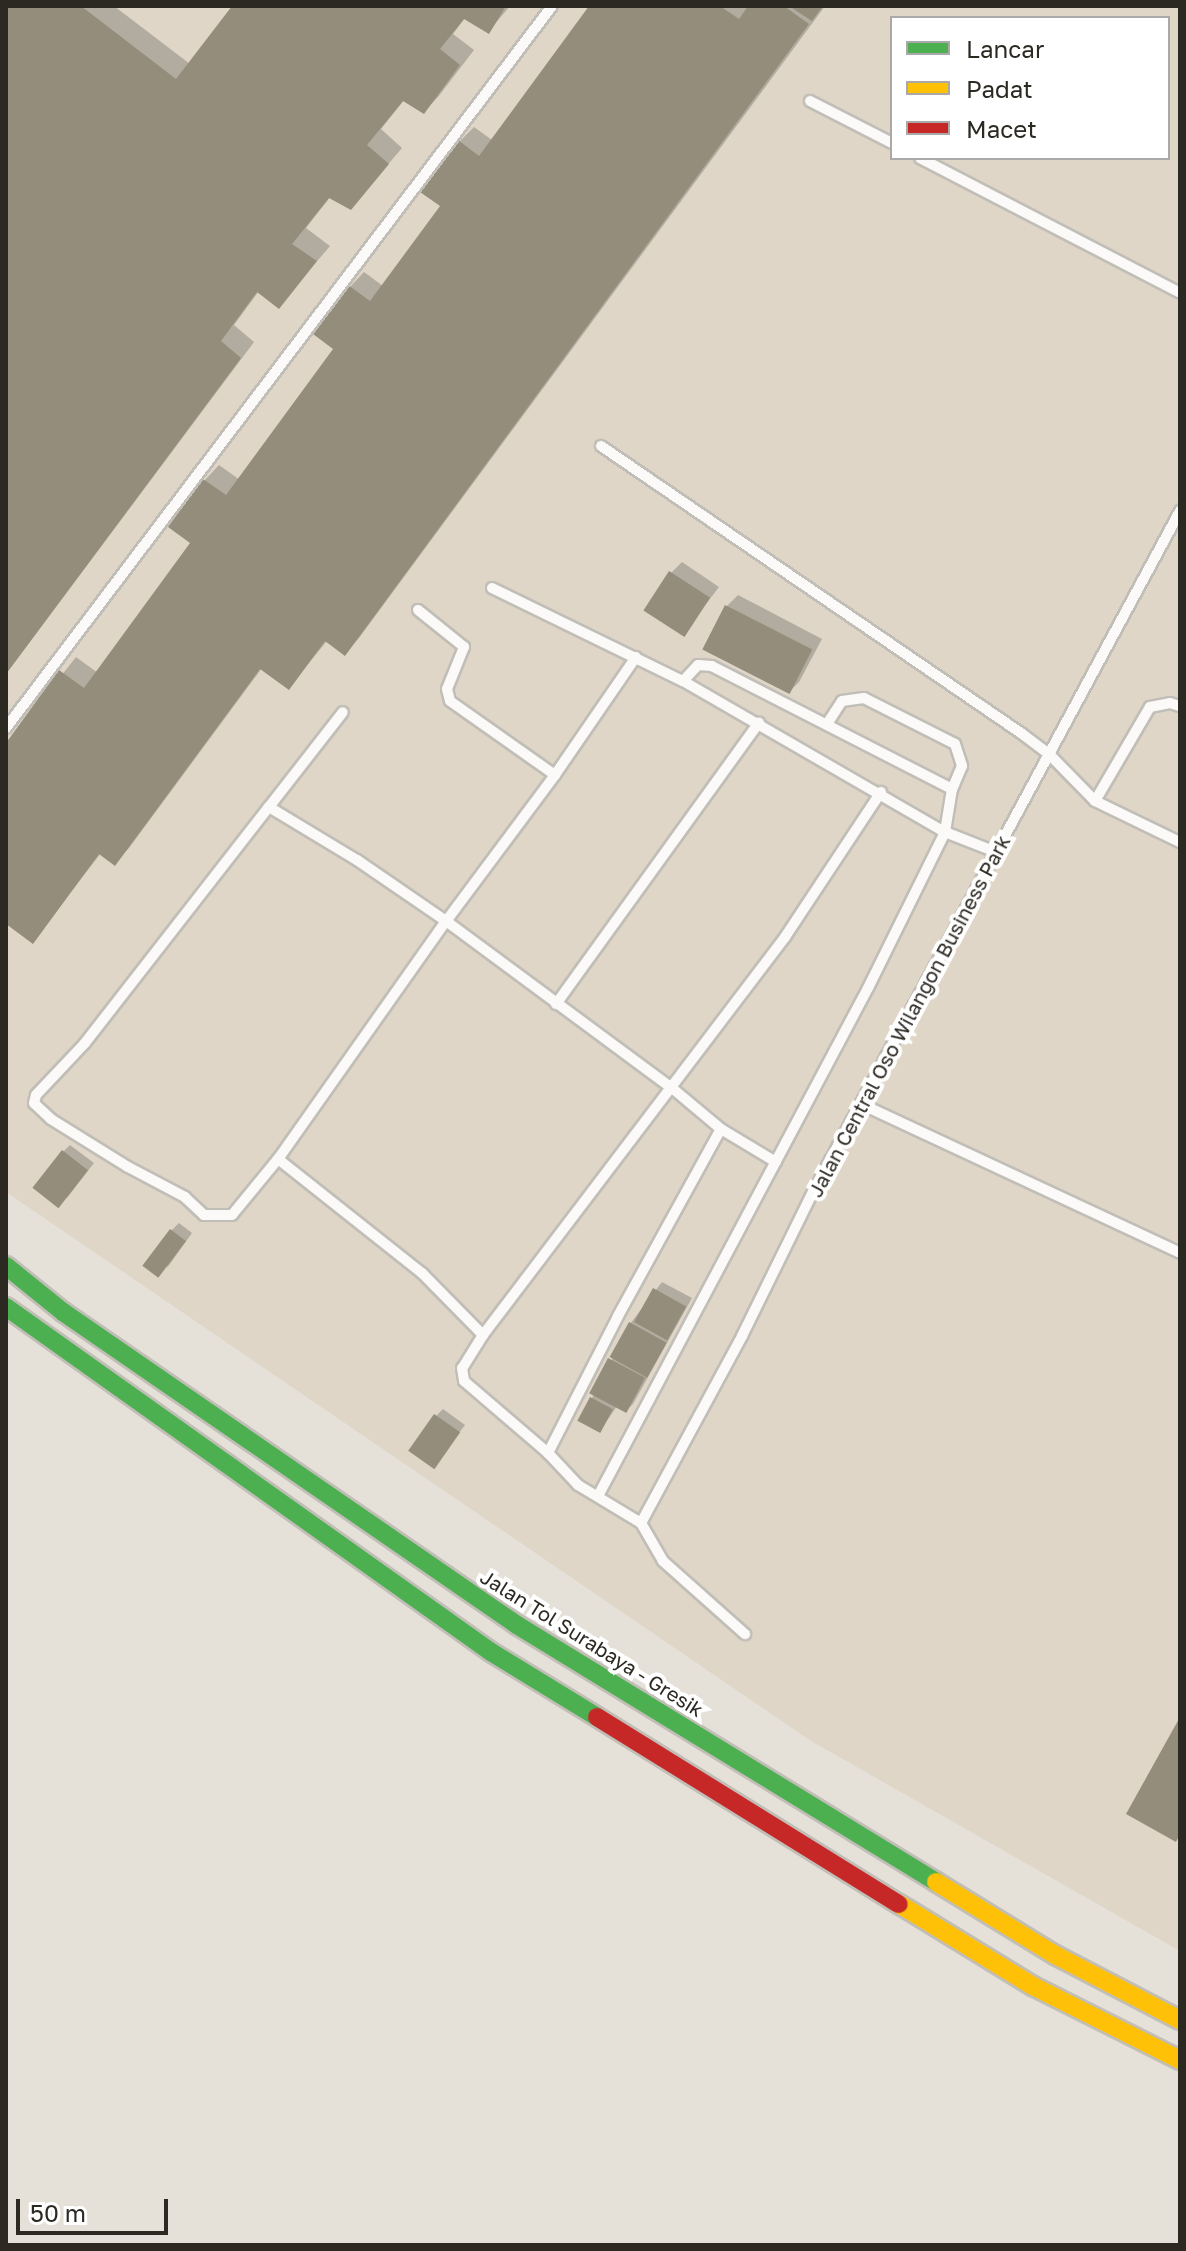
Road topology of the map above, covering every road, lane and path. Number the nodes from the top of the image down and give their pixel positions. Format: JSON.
{"nodes":[{"id":1,"x":552,"y":6,"type":"edge"},
{"id":2,"x":810,"y":101,"type":"dead end"},
{"id":3,"x":890,"y":142,"type":"edge"},
{"id":4,"x":924,"y":160,"type":"edge"},
{"id":5,"x":1180,"y":293,"type":"edge"},
{"id":6,"x":601,"y":446,"type":"dead end"},
{"id":7,"x":1180,"y":511,"type":"edge"},
{"id":8,"x":492,"y":588,"type":"dead end"},
{"id":9,"x":418,"y":610,"type":"dead end"},
{"id":10,"x":636,"y":657,"type":"junction"},
{"id":11,"x":683,"y":681,"type":"junction"},
{"id":12,"x":1180,"y":706,"type":"edge"},
{"id":13,"x":343,"y":712,"type":"dead end"},
{"id":14,"x":759,"y":723,"type":"junction"},
{"id":15,"x":827,"y":724,"type":"junction"},
{"id":16,"x":6,"y":728,"type":"edge"},
{"id":17,"x":1050,"y":755,"type":"junction"},
{"id":18,"x":555,"y":775,"type":"junction"},
{"id":19,"x":952,"y":789,"type":"junction"},
{"id":20,"x":881,"y":792,"type":"junction"},
{"id":21,"x":1095,"y":801,"type":"junction"},
{"id":22,"x":269,"y":807,"type":"junction"},
{"id":23,"x":945,"y":832,"type":"junction"},
{"id":24,"x":1180,"y":842,"type":"edge"},
{"id":25,"x":996,"y":852,"type":"junction"},
{"id":26,"x":446,"y":921,"type":"junction"},
{"id":27,"x":556,"y":1004,"type":"junction"},
{"id":28,"x":672,"y":1088,"type":"junction"},
{"id":29,"x":861,"y":1104,"type":"junction"},
{"id":30,"x":721,"y":1129,"type":"junction"},
{"id":31,"x":278,"y":1159,"type":"junction"},
{"id":32,"x":776,"y":1162,"type":"junction"},
{"id":33,"x":1180,"y":1253,"type":"edge"},
{"id":34,"x":6,"y":1266,"type":"edge"},
{"id":35,"x":6,"y":1307,"type":"edge"},
{"id":36,"x":483,"y":1335,"type":"junction"},
{"id":37,"x":548,"y":1453,"type":"junction"},
{"id":38,"x":598,"y":1496,"type":"junction"},
{"id":39,"x":641,"y":1523,"type":"junction"},
{"id":40,"x":745,"y":1634,"type":"dead end"},
{"id":41,"x":1180,"y":2020,"type":"edge"},
{"id":42,"x":1180,"y":2060,"type":"edge"}],
"edges":[{"from":1,"to":16,"type":"lane"},
{"from":2,"to":3,"type":"lane"},
{"from":4,"to":5,"type":"lane"},
{"from":6,"to":17,"type":"lane"},
{"from":7,"to":17,"type":"lane","name":"Jalan Central Oso Wilangon Business Park"},
{"from":8,"to":10,"type":"lane"},
{"from":9,"to":18,"type":"lane"},
{"from":10,"to":11,"type":"lane"},
{"from":10,"to":18,"type":"lane"},
{"from":11,"to":14,"type":"lane"},
{"from":11,"to":15,"type":"lane"},
{"from":12,"to":21,"type":"lane"},
{"from":13,"to":22,"type":"lane"},
{"from":14,"to":20,"type":"lane"},
{"from":14,"to":27,"type":"lane"},
{"from":15,"to":19,"type":"lane"},
{"from":15,"to":19,"type":"lane"},
{"from":17,"to":21,"type":"lane"},
{"from":17,"to":25,"type":"lane","name":"Jalan Central Oso Wilangon Business Park"},
{"from":18,"to":26,"type":"lane"},
{"from":19,"to":23,"type":"lane"},
{"from":20,"to":23,"type":"lane"},
{"from":20,"to":28,"type":"lane"},
{"from":21,"to":24,"type":"lane"},
{"from":22,"to":26,"type":"lane"},
{"from":22,"to":31,"type":"lane"},
{"from":23,"to":25,"type":"lane"},
{"from":23,"to":32,"type":"lane"},
{"from":25,"to":29,"type":"lane","name":"Jalan Central Oso Wilangon Business Park"},
{"from":26,"to":27,"type":"lane"},
{"from":26,"to":31,"type":"lane"},
{"from":27,"to":28,"type":"lane"},
{"from":28,"to":30,"type":"lane"},
{"from":28,"to":36,"type":"lane"},
{"from":29,"to":33,"type":"lane"},
{"from":29,"to":39,"type":"lane","name":"Jalan Central Oso Wilangon Business Park"},
{"from":30,"to":32,"type":"lane"},
{"from":30,"to":37,"type":"lane"},
{"from":31,"to":36,"type":"lane"},
{"from":32,"to":38,"type":"lane"},
{"from":34,"to":41,"type":"highway","name":"Jalan Tol Surabaya - Gresik"},
{"from":35,"to":42,"type":"highway"},
{"from":36,"to":37,"type":"lane"},
{"from":37,"to":38,"type":"lane"},
{"from":38,"to":39,"type":"lane"},
{"from":39,"to":40,"type":"lane"}]}
